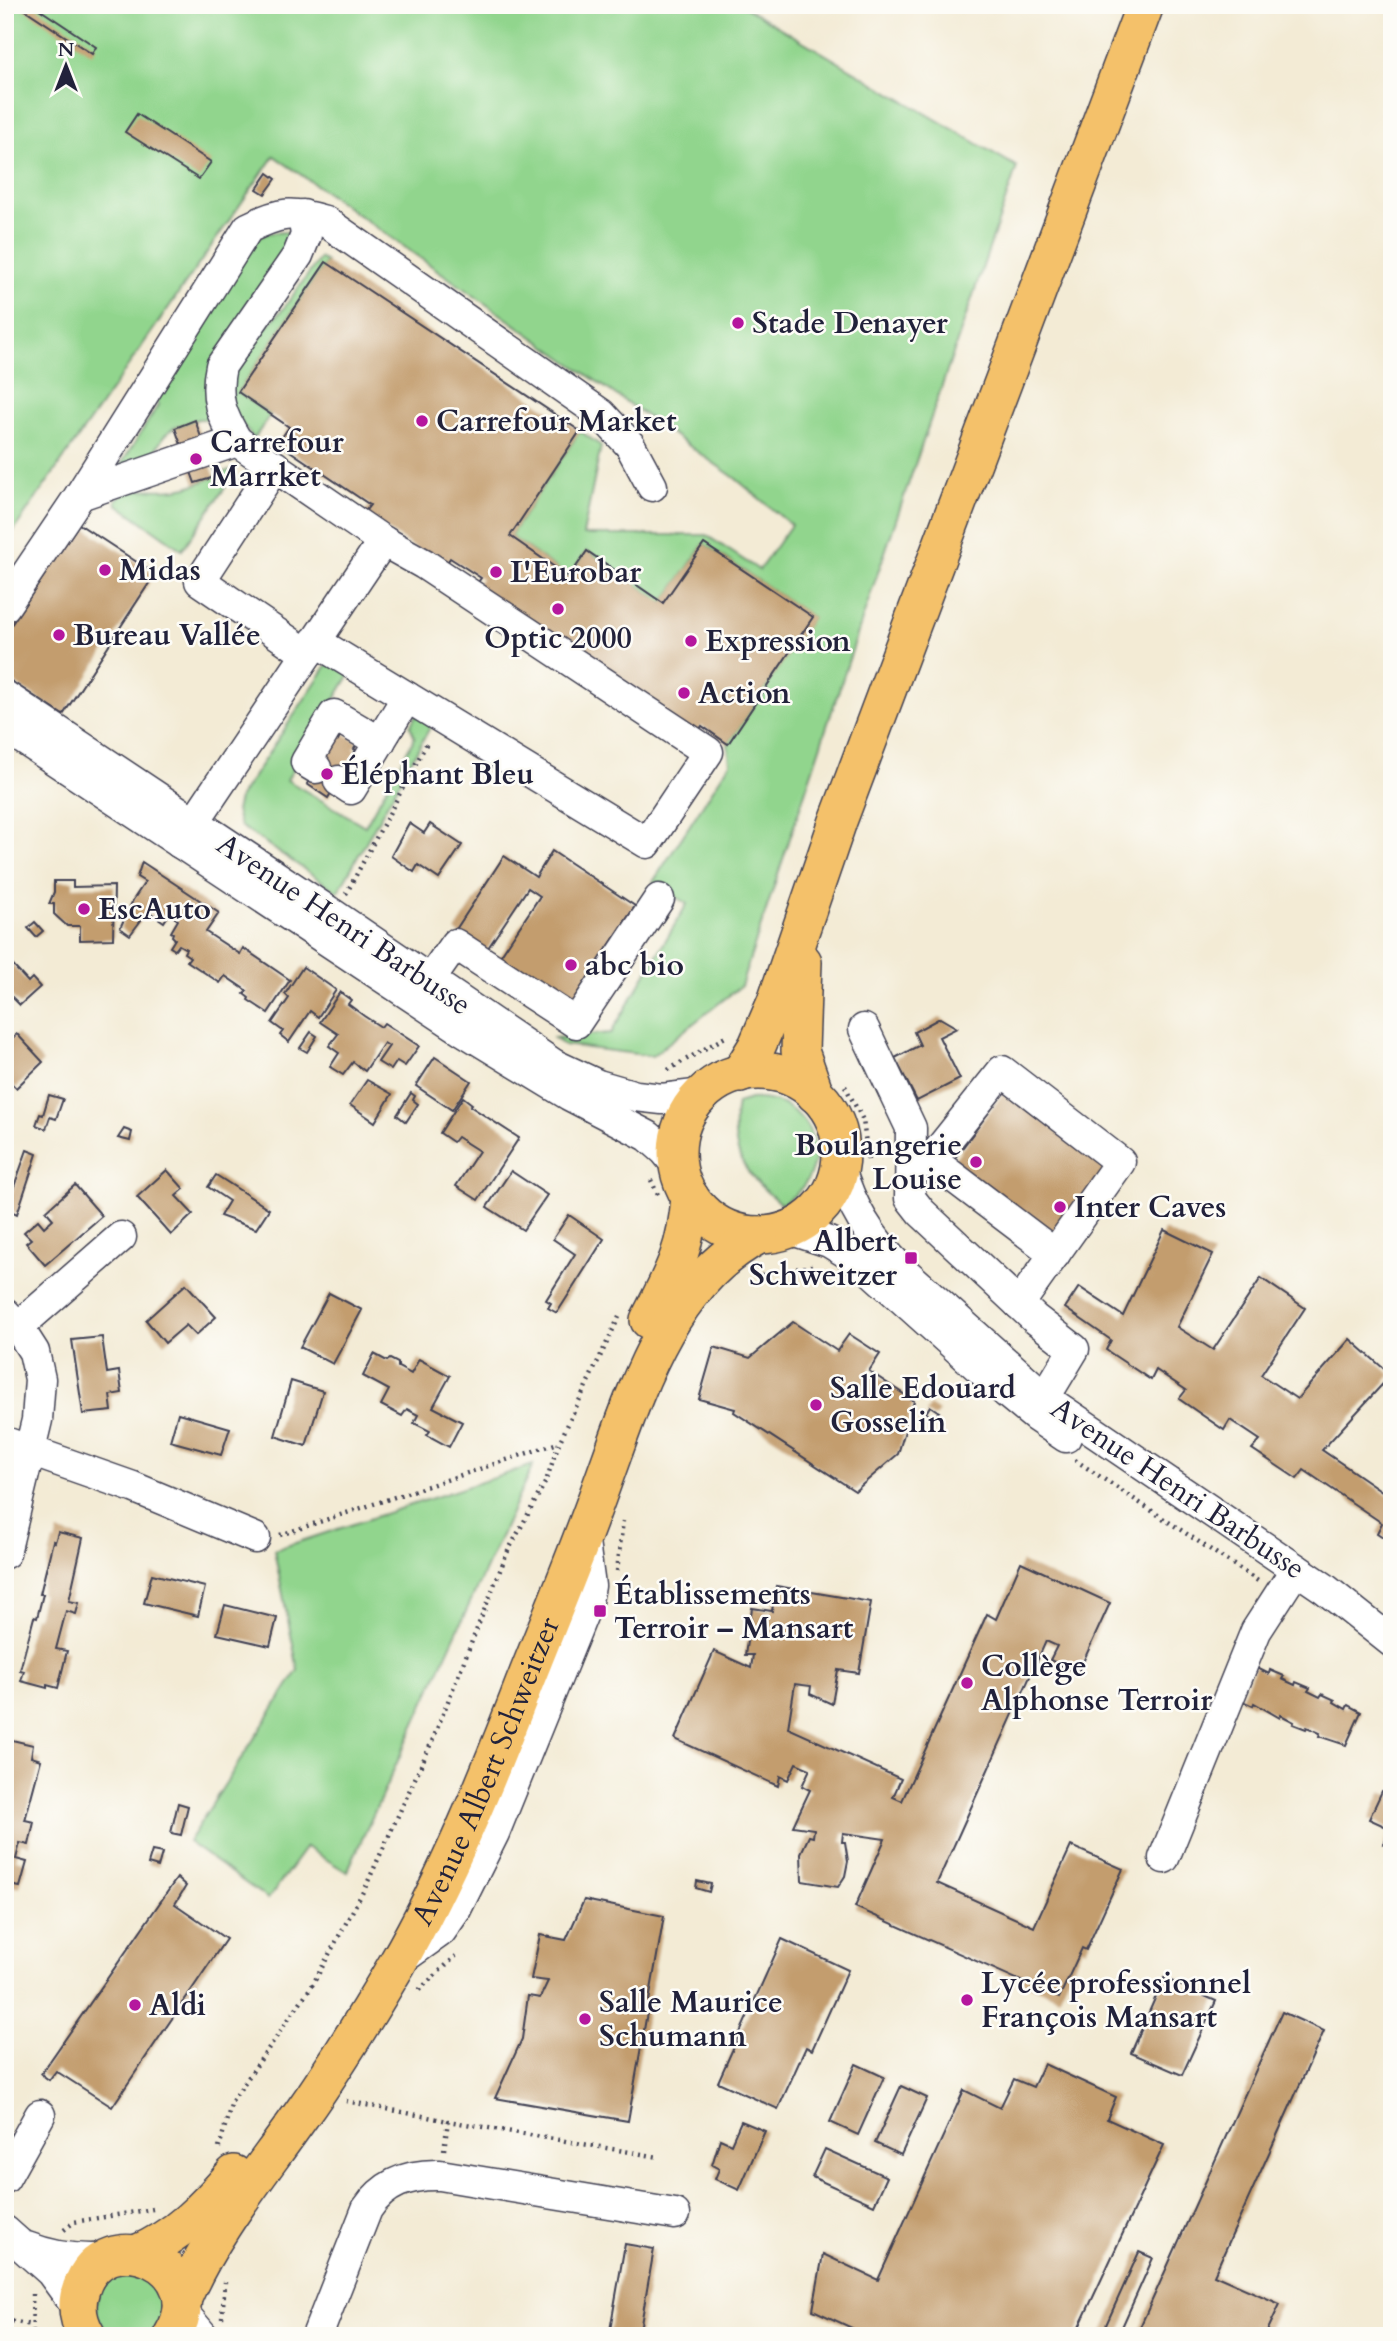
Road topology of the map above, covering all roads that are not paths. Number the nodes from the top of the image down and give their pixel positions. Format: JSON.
{"nodes":[{"id":1,"x":1146,"y":5,"type":"edge"},
{"id":2,"x":303,"y":215,"type":"junction"},
{"id":3,"x":237,"y":441,"type":"junction"},
{"id":4,"x":275,"y":466,"type":"junction"},
{"id":5,"x":652,"y":486,"type":"dead end"},
{"id":6,"x":80,"y":495,"type":"junction"},
{"id":7,"x":383,"y":541,"type":"junction"},
{"id":8,"x":5,"y":606,"type":"edge"},
{"id":9,"x":311,"y":647,"type":"junction"},
{"id":10,"x":5,"y":696,"type":"edge"},
{"id":11,"x":407,"y":697,"type":"junction"},
{"id":12,"x":5,"y":727,"type":"edge"},
{"id":13,"x":380,"y":742,"type":"junction"},
{"id":14,"x":187,"y":833,"type":"junction"},
{"id":15,"x":659,"y":899,"type":"dead end"},
{"id":16,"x":807,"y":916,"type":"junction"},
{"id":17,"x":423,"y":990,"type":"junction"},
{"id":18,"x":864,"y":1028,"type":"dead end"},
{"id":19,"x":740,"y":1074,"type":"junction"},
{"id":20,"x":829,"y":1087,"type":"junction"},
{"id":21,"x":703,"y":1094,"type":"junction"},
{"id":22,"x":921,"y":1163,"type":"junction"},
{"id":23,"x":854,"y":1167,"type":"junction"},
{"id":24,"x":669,"y":1185,"type":"junction"},
{"id":25,"x":774,"y":1232,"type":"junction"},
{"id":26,"x":121,"y":1237,"type":"dead end"},
{"id":27,"x":1055,"y":1254,"type":"junction"},
{"id":28,"x":1019,"y":1304,"type":"junction"},
{"id":29,"x":11,"y":1320,"type":"edge"},
{"id":30,"x":1040,"y":1406,"type":"junction"},
{"id":31,"x":18,"y":1446,"type":"edge"},
{"id":32,"x":255,"y":1538,"type":"road end"},
{"id":33,"x":5,"y":1553,"type":"edge"},
{"id":34,"x":1291,"y":1576,"type":"junction"},
{"id":35,"x":1392,"y":1643,"type":"edge"},
{"id":36,"x":1164,"y":1858,"type":"dead end"},
{"id":37,"x":40,"y":2115,"type":"dead end"},
{"id":38,"x":5,"y":2178,"type":"edge"},
{"id":39,"x":675,"y":2214,"type":"dead end"},
{"id":40,"x":13,"y":2237,"type":"edge"},
{"id":41,"x":123,"y":2256,"type":"junction"},
{"id":42,"x":192,"y":2322,"type":"edge"},
{"id":43,"x":78,"y":2324,"type":"edge"},
{"id":44,"x":317,"y":2336,"type":"edge"}],
"edges":[{"from":1,"to":16,"type":"main road"},
{"from":2,"to":3,"type":"street"},
{"from":2,"to":5,"type":"street"},
{"from":2,"to":6,"type":"street"},
{"from":3,"to":4,"type":"street"},
{"from":3,"to":6,"type":"street"},
{"from":4,"to":7,"type":"street"},
{"from":4,"to":9,"type":"street"},
{"from":6,"to":8,"type":"street"},
{"from":7,"to":9,"type":"street"},
{"from":7,"to":11,"type":"street"},
{"from":9,"to":11,"type":"street"},
{"from":9,"to":14,"type":"street"},
{"from":10,"to":14,"type":"street","name":"Avenue Henri Barbusse"},
{"from":11,"to":13,"type":"street"},
{"from":12,"to":14,"type":"street","name":"Avenue Henri Barbusse"},
{"from":13,"to":13,"type":"street"},
{"from":14,"to":17,"type":"street","name":"Avenue Henri Barbusse"},
{"from":14,"to":17,"type":"street","name":"Avenue Henri Barbusse"},
{"from":15,"to":17,"type":"street"},
{"from":16,"to":19,"type":"main road"},
{"from":16,"to":20,"type":"main road"},
{"from":17,"to":21,"type":"street","name":"Avenue Henri Barbusse"},
{"from":17,"to":24,"type":"street","name":"Avenue Henri Barbusse"},
{"from":18,"to":22,"type":"street"},
{"from":19,"to":20,"type":"main road"},
{"from":19,"to":21,"type":"main road"},
{"from":20,"to":23,"type":"main road"},
{"from":21,"to":24,"type":"main road"},
{"from":22,"to":27,"type":"street"},
{"from":22,"to":27,"type":"street"},
{"from":22,"to":28,"type":"street"},
{"from":23,"to":25,"type":"main road"},
{"from":23,"to":30,"type":"street","name":"Avenue Henri Barbusse"},
{"from":24,"to":25,"type":"main road"},
{"from":24,"to":41,"type":"main road","name":"Avenue Albert Schweitzer"},
{"from":25,"to":30,"type":"street","name":"Avenue Henri Barbusse"},
{"from":25,"to":42,"type":"main road","name":"Avenue Albert Schweitzer"},
{"from":26,"to":29,"type":"street"},
{"from":27,"to":28,"type":"street"},
{"from":28,"to":30,"type":"street"},
{"from":29,"to":31,"type":"street"},
{"from":30,"to":34,"type":"street","name":"Avenue Henri Barbusse"},
{"from":31,"to":32,"type":"street"},
{"from":31,"to":33,"type":"street"},
{"from":34,"to":35,"type":"street","name":"Avenue Henri Barbusse"},
{"from":34,"to":36,"type":"street"},
{"from":37,"to":38,"type":"street"},
{"from":39,"to":44,"type":"street"},
{"from":40,"to":41,"type":"street"},
{"from":40,"to":43,"type":"street"},
{"from":41,"to":42,"type":"main road"},
{"from":41,"to":43,"type":"main road","name":"Avenue Albert Schweitzer"}]}
